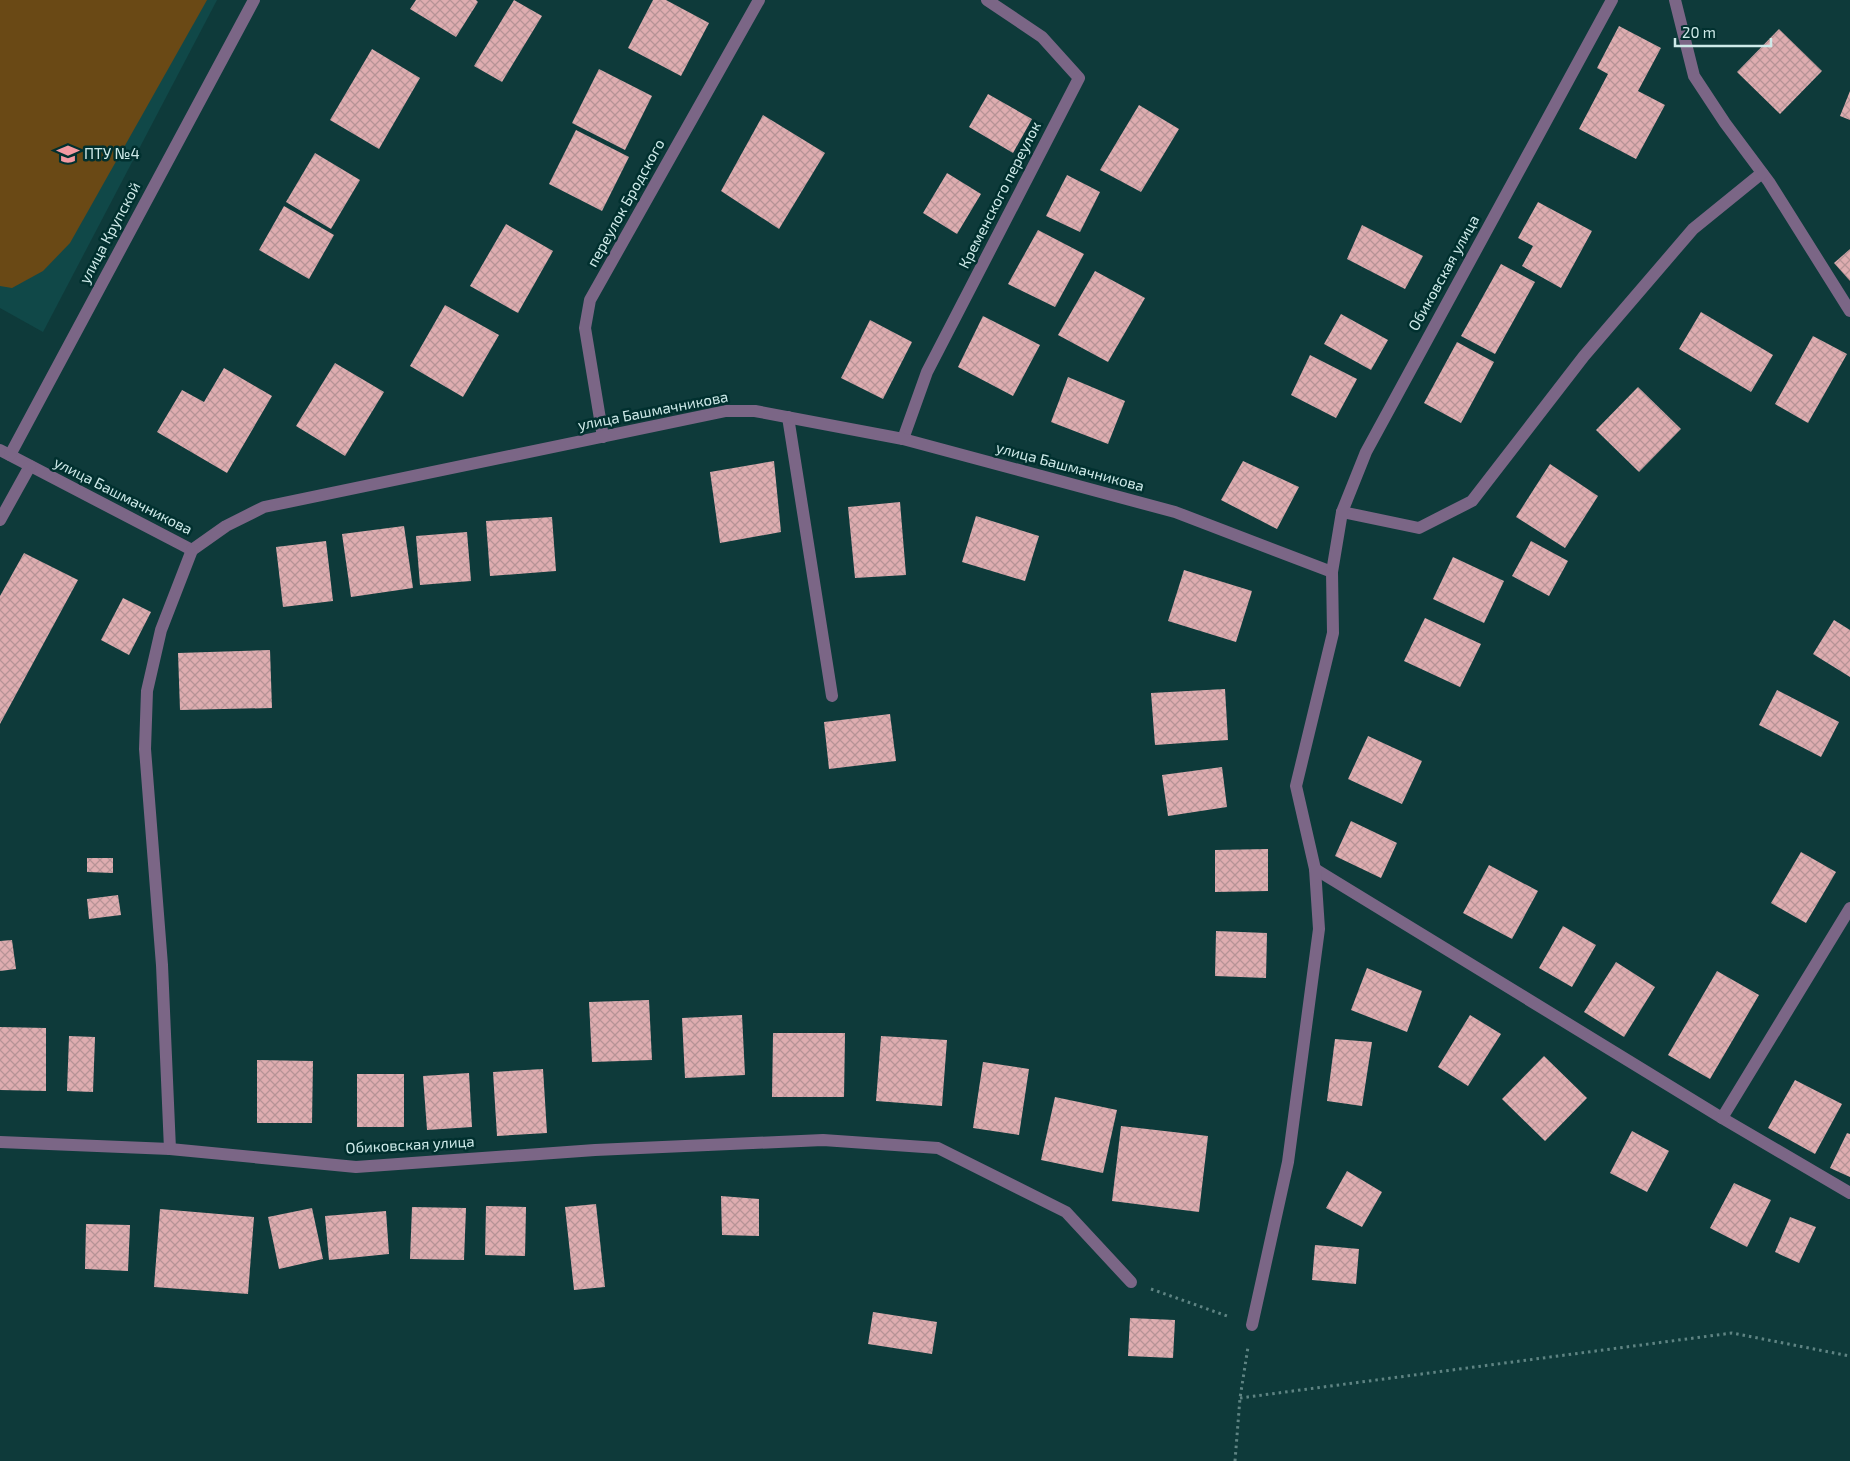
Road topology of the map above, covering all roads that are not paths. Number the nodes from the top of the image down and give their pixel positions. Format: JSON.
{"nodes":[{"id":1,"x":254,"y":0,"type":"edge"},
{"id":2,"x":759,"y":0,"type":"edge"},
{"id":3,"x":987,"y":0,"type":"edge"},
{"id":4,"x":1612,"y":0,"type":"edge"},
{"id":5,"x":1675,"y":0,"type":"edge"},
{"id":6,"x":1762,"y":173,"type":"junction"},
{"id":7,"x":1850,"y":311,"type":"edge"},
{"id":8,"x":788,"y":417,"type":"junction"},
{"id":9,"x":603,"y":438,"type":"junction"},
{"id":10,"x":903,"y":439,"type":"junction"},
{"id":11,"x":5,"y":452,"type":"edge"},
{"id":12,"x":30,"y":466,"type":"junction"},
{"id":13,"x":1342,"y":512,"type":"junction"},
{"id":14,"x":0,"y":520,"type":"edge"},
{"id":15,"x":192,"y":550,"type":"junction"},
{"id":16,"x":1332,"y":572,"type":"junction"},
{"id":17,"x":832,"y":696,"type":"dead end"},
{"id":18,"x":1315,"y":869,"type":"junction"},
{"id":19,"x":1850,"y":908,"type":"edge"},
{"id":20,"x":1722,"y":1118,"type":"junction"},
{"id":21,"x":0,"y":1142,"type":"edge"},
{"id":22,"x":170,"y":1149,"type":"junction"},
{"id":23,"x":1850,"y":1193,"type":"edge"},
{"id":24,"x":1131,"y":1282,"type":"road end"},
{"id":25,"x":1252,"y":1325,"type":"road end"}],
"edges":[{"from":1,"to":11,"type":"street","name":"улица Крупской"},
{"from":2,"to":9,"type":"street","name":"переулок Бродского"},
{"from":3,"to":10,"type":"street","name":"Кременского переулок"},
{"from":4,"to":13,"type":"street","name":"Обиковская улица"},
{"from":5,"to":6,"type":"street"},
{"from":6,"to":7,"type":"street"},
{"from":6,"to":13,"type":"street"},
{"from":8,"to":9,"type":"street","name":"улица Башмачникова"},
{"from":8,"to":10,"type":"street","name":"улица Башмачникова"},
{"from":8,"to":17,"type":"street"},
{"from":9,"to":15,"type":"street","name":"улица Башмачникова"},
{"from":10,"to":16,"type":"street","name":"улица Башмачникова"},
{"from":11,"to":12,"type":"street","name":"улица Башмачникова"},
{"from":12,"to":14,"type":"street"},
{"from":12,"to":15,"type":"street","name":"улица Башмачникова"},
{"from":13,"to":16,"type":"street","name":"Обиковская улица"},
{"from":15,"to":22,"type":"street"},
{"from":16,"to":18,"type":"street","name":"Обиковская улица"},
{"from":18,"to":20,"type":"street"},
{"from":18,"to":25,"type":"street","name":"Обиковская улица"},
{"from":19,"to":20,"type":"street"},
{"from":20,"to":23,"type":"street"},
{"from":21,"to":22,"type":"street","name":"Обиковская улица"},
{"from":22,"to":24,"type":"street","name":"Обиковская улица"}]}
